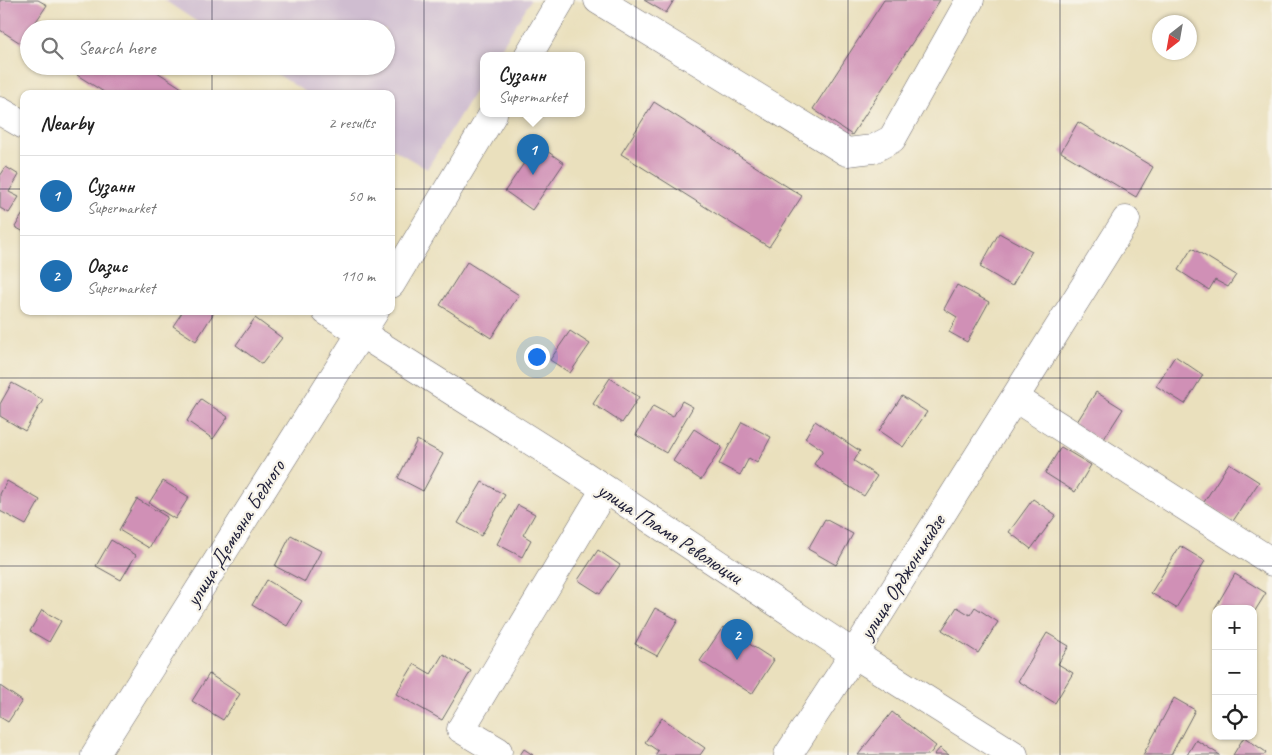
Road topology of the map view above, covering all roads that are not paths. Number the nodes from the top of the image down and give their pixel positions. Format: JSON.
{"nodes":[{"id":1,"x":562,"y":0,"type":"edge"},
{"id":2,"x":598,"y":0,"type":"edge"},
{"id":3,"x":970,"y":0,"type":"edge"},
{"id":4,"x":530,"y":52,"type":"edge"},
{"id":5,"x":0,"y":111,"type":"edge"},
{"id":6,"x":491,"y":117,"type":"edge"},
{"id":7,"x":20,"y":124,"type":"edge"},
{"id":8,"x":1126,"y":220,"type":"dead end"},
{"id":9,"x":395,"y":277,"type":"edge"},
{"id":10,"x":342,"y":315,"type":"edge"},
{"id":11,"x":369,"y":322,"type":"edge"},
{"id":12,"x":1015,"y":398,"type":"junction"},
{"id":13,"x":605,"y":489,"type":"junction"},
{"id":14,"x":1272,"y":562,"type":"edge"},
{"id":15,"x":854,"y":654,"type":"junction"},
{"id":16,"x":498,"y":751,"type":"dead end"},
{"id":17,"x":95,"y":755,"type":"edge"},
{"id":18,"x":788,"y":755,"type":"edge"},
{"id":19,"x":1014,"y":755,"type":"edge"}],
"edges":[{"from":1,"to":4,"type":"street"},
{"from":2,"to":3,"type":"street"},
{"from":5,"to":7,"type":"street"},
{"from":6,"to":9,"type":"street"},
{"from":8,"to":12,"type":"street","name":"улица Орджоникидзе"},
{"from":10,"to":11,"type":"street","name":"улица Пламя Революции"},
{"from":11,"to":13,"type":"street","name":"улица Пламя Революции"},
{"from":11,"to":17,"type":"street","name":"улица Демьяна Бедного"},
{"from":12,"to":14,"type":"street"},
{"from":12,"to":15,"type":"street","name":"улица Орджоникидзе"},
{"from":13,"to":15,"type":"street","name":"улица Пламя Революции"},
{"from":13,"to":16,"type":"street"},
{"from":15,"to":18,"type":"street","name":"улица Орджоникидзе"},
{"from":15,"to":19,"type":"street","name":"улица Пламя Революции"}]}
